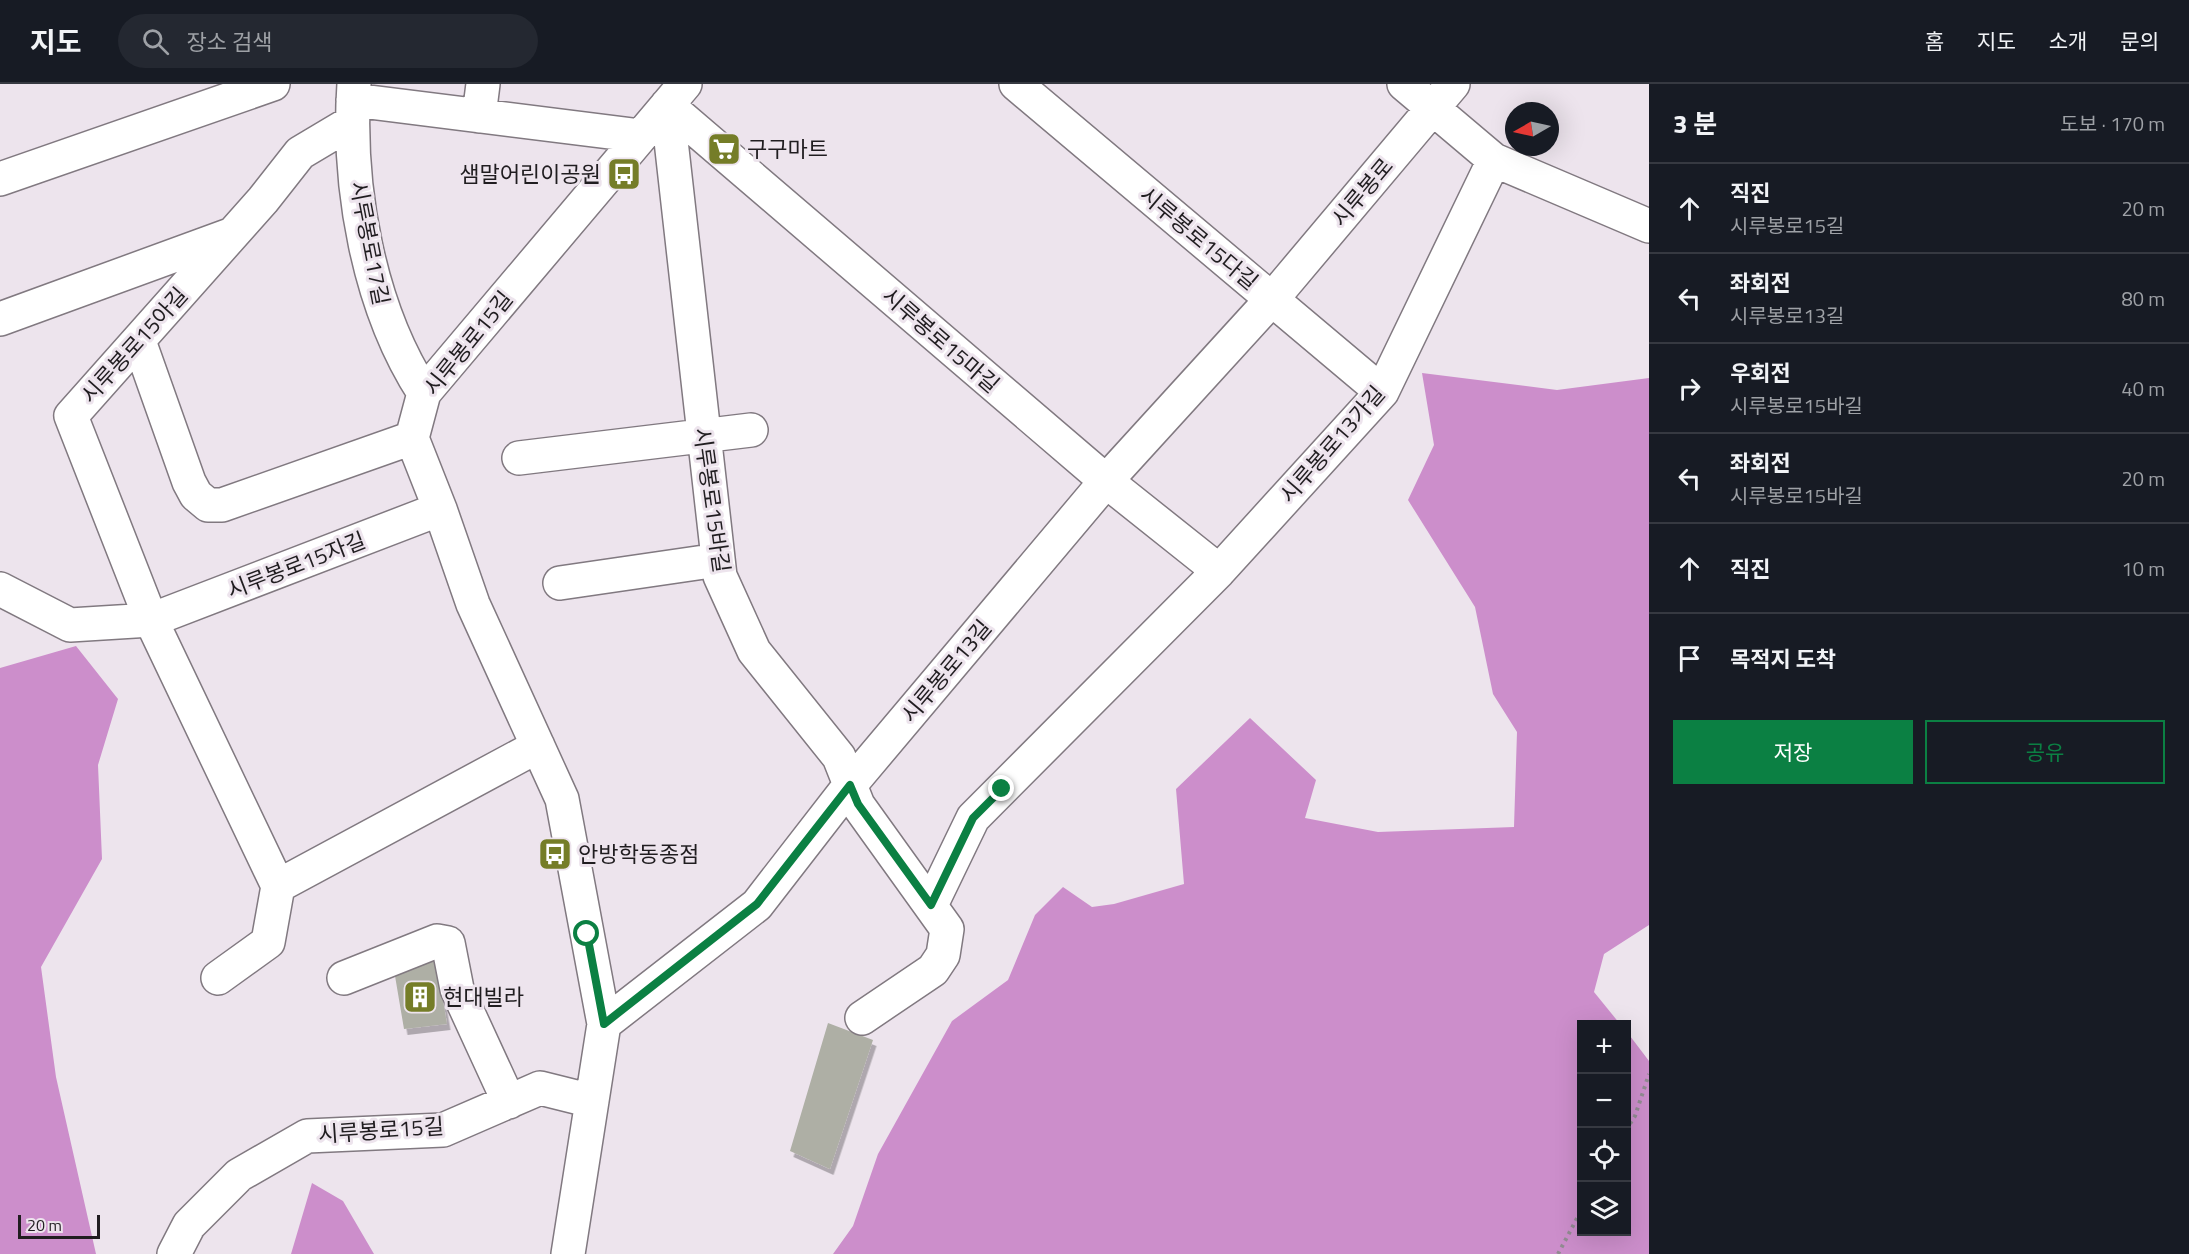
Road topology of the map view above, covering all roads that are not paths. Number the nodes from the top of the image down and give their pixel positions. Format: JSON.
{"nodes":[{"id":1,"x":273,"y":84,"type":"edge"},
{"id":2,"x":483,"y":84,"type":"edge"},
{"id":3,"x":1016,"y":84,"type":"edge"},
{"id":4,"x":1404,"y":84,"type":"edge"},
{"id":5,"x":676,"y":95,"type":"edge"},
{"id":6,"x":1443,"y":96,"type":"edge"},
{"id":7,"x":353,"y":102,"type":"edge"},
{"id":8,"x":479,"y":116,"type":"junction"},
{"id":9,"x":641,"y":136,"type":"junction"},
{"id":10,"x":1494,"y":160,"type":"junction"},
{"id":11,"x":0,"y":179,"type":"edge"},
{"id":12,"x":1649,"y":226,"type":"edge"},
{"id":13,"x":231,"y":235,"type":"junction"},
{"id":14,"x":1272,"y":299,"type":"junction"},
{"id":15,"x":0,"y":320,"type":"edge"},
{"id":16,"x":139,"y":341,"type":"junction"},
{"id":17,"x":1382,"y":392,"type":"junction"},
{"id":18,"x":423,"y":393,"type":"junction"},
{"id":19,"x":751,"y":430,"type":"dead end"},
{"id":20,"x":703,"y":435,"type":"junction"},
{"id":21,"x":411,"y":438,"type":"junction"},
{"id":22,"x":519,"y":458,"type":"dead end"},
{"id":23,"x":1106,"y":481,"type":"junction"},
{"id":24,"x":440,"y":509,"type":"junction"},
{"id":25,"x":718,"y":560,"type":"junction"},
{"id":26,"x":1219,"y":571,"type":"junction"},
{"id":27,"x":560,"y":583,"type":"dead end"},
{"id":28,"x":0,"y":589,"type":"edge"},
{"id":29,"x":151,"y":620,"type":"junction"},
{"id":30,"x":538,"y":746,"type":"junction"},
{"id":31,"x":850,"y":785,"type":"junction"},
{"id":32,"x":278,"y":886,"type":"junction"},
{"id":33,"x":931,"y":905,"type":"junction"},
{"id":34,"x":218,"y":978,"type":"dead end"},
{"id":35,"x":344,"y":978,"type":"dead end"},
{"id":36,"x":862,"y":1018,"type":"dead end"},
{"id":37,"x":604,"y":1024,"type":"junction"},
{"id":38,"x":592,"y":1101,"type":"junction"},
{"id":39,"x":509,"y":1102,"type":"junction"},
{"id":40,"x":174,"y":1254,"type":"edge"},
{"id":41,"x":568,"y":1254,"type":"edge"}],
"edges":[{"from":1,"to":11,"type":"street"},
{"from":2,"to":8,"type":"street"},
{"from":3,"to":14,"type":"street","name":"시루봉로15다길"},
{"from":4,"to":6,"type":"street"},
{"from":5,"to":9,"type":"street","name":"시루봉로15길"},
{"from":5,"to":20,"type":"street","name":"시루봉로15바길"},
{"from":5,"to":23,"type":"street","name":"시루봉로15마길"},
{"from":6,"to":10,"type":"street"},
{"from":6,"to":14,"type":"street","name":"시루봉로"},
{"from":7,"to":8,"type":"street"},
{"from":7,"to":13,"type":"street","name":"시루봉로15아길"},
{"from":7,"to":18,"type":"street","name":"시루봉로17길"},
{"from":8,"to":9,"type":"street"},
{"from":9,"to":18,"type":"street","name":"시루봉로15길"},
{"from":10,"to":12,"type":"street"},
{"from":10,"to":17,"type":"street","name":"시루봉로13가길"},
{"from":13,"to":15,"type":"street"},
{"from":13,"to":16,"type":"street","name":"시루봉로15아길"},
{"from":14,"to":17,"type":"street","name":"시루봉로15다길"},
{"from":14,"to":23,"type":"street","name":"시루봉로13길"},
{"from":16,"to":21,"type":"street"},
{"from":16,"to":29,"type":"street","name":"시루봉로15아길"},
{"from":17,"to":26,"type":"street","name":"시루봉로13가길"},
{"from":18,"to":21,"type":"street","name":"시루봉로15길"},
{"from":19,"to":20,"type":"street"},
{"from":20,"to":22,"type":"street"},
{"from":20,"to":25,"type":"street","name":"시루봉로15바길"},
{"from":21,"to":24,"type":"street"},
{"from":23,"to":26,"type":"street","name":"시루봉로15마길"},
{"from":23,"to":31,"type":"street","name":"시루봉로13길"},
{"from":24,"to":29,"type":"street","name":"시루봉로15자길"},
{"from":24,"to":30,"type":"street"},
{"from":25,"to":27,"type":"street"},
{"from":25,"to":31,"type":"street","name":"시루봉로15바길"},
{"from":26,"to":33,"type":"street","name":"시루봉로13가길"},
{"from":28,"to":29,"type":"street","name":"시루봉로15자길"},
{"from":29,"to":32,"type":"street"},
{"from":30,"to":32,"type":"street"},
{"from":30,"to":37,"type":"street"},
{"from":31,"to":33,"type":"street","name":"시루봉로15바길"},
{"from":31,"to":37,"type":"street","name":"시루봉로13길"},
{"from":32,"to":34,"type":"street"},
{"from":33,"to":36,"type":"street","name":"시루봉로15바길"},
{"from":35,"to":39,"type":"street"},
{"from":37,"to":38,"type":"street"},
{"from":38,"to":39,"type":"street","name":"시루봉로15길"},
{"from":38,"to":41,"type":"street"},
{"from":39,"to":40,"type":"street","name":"시루봉로15길"}]}
